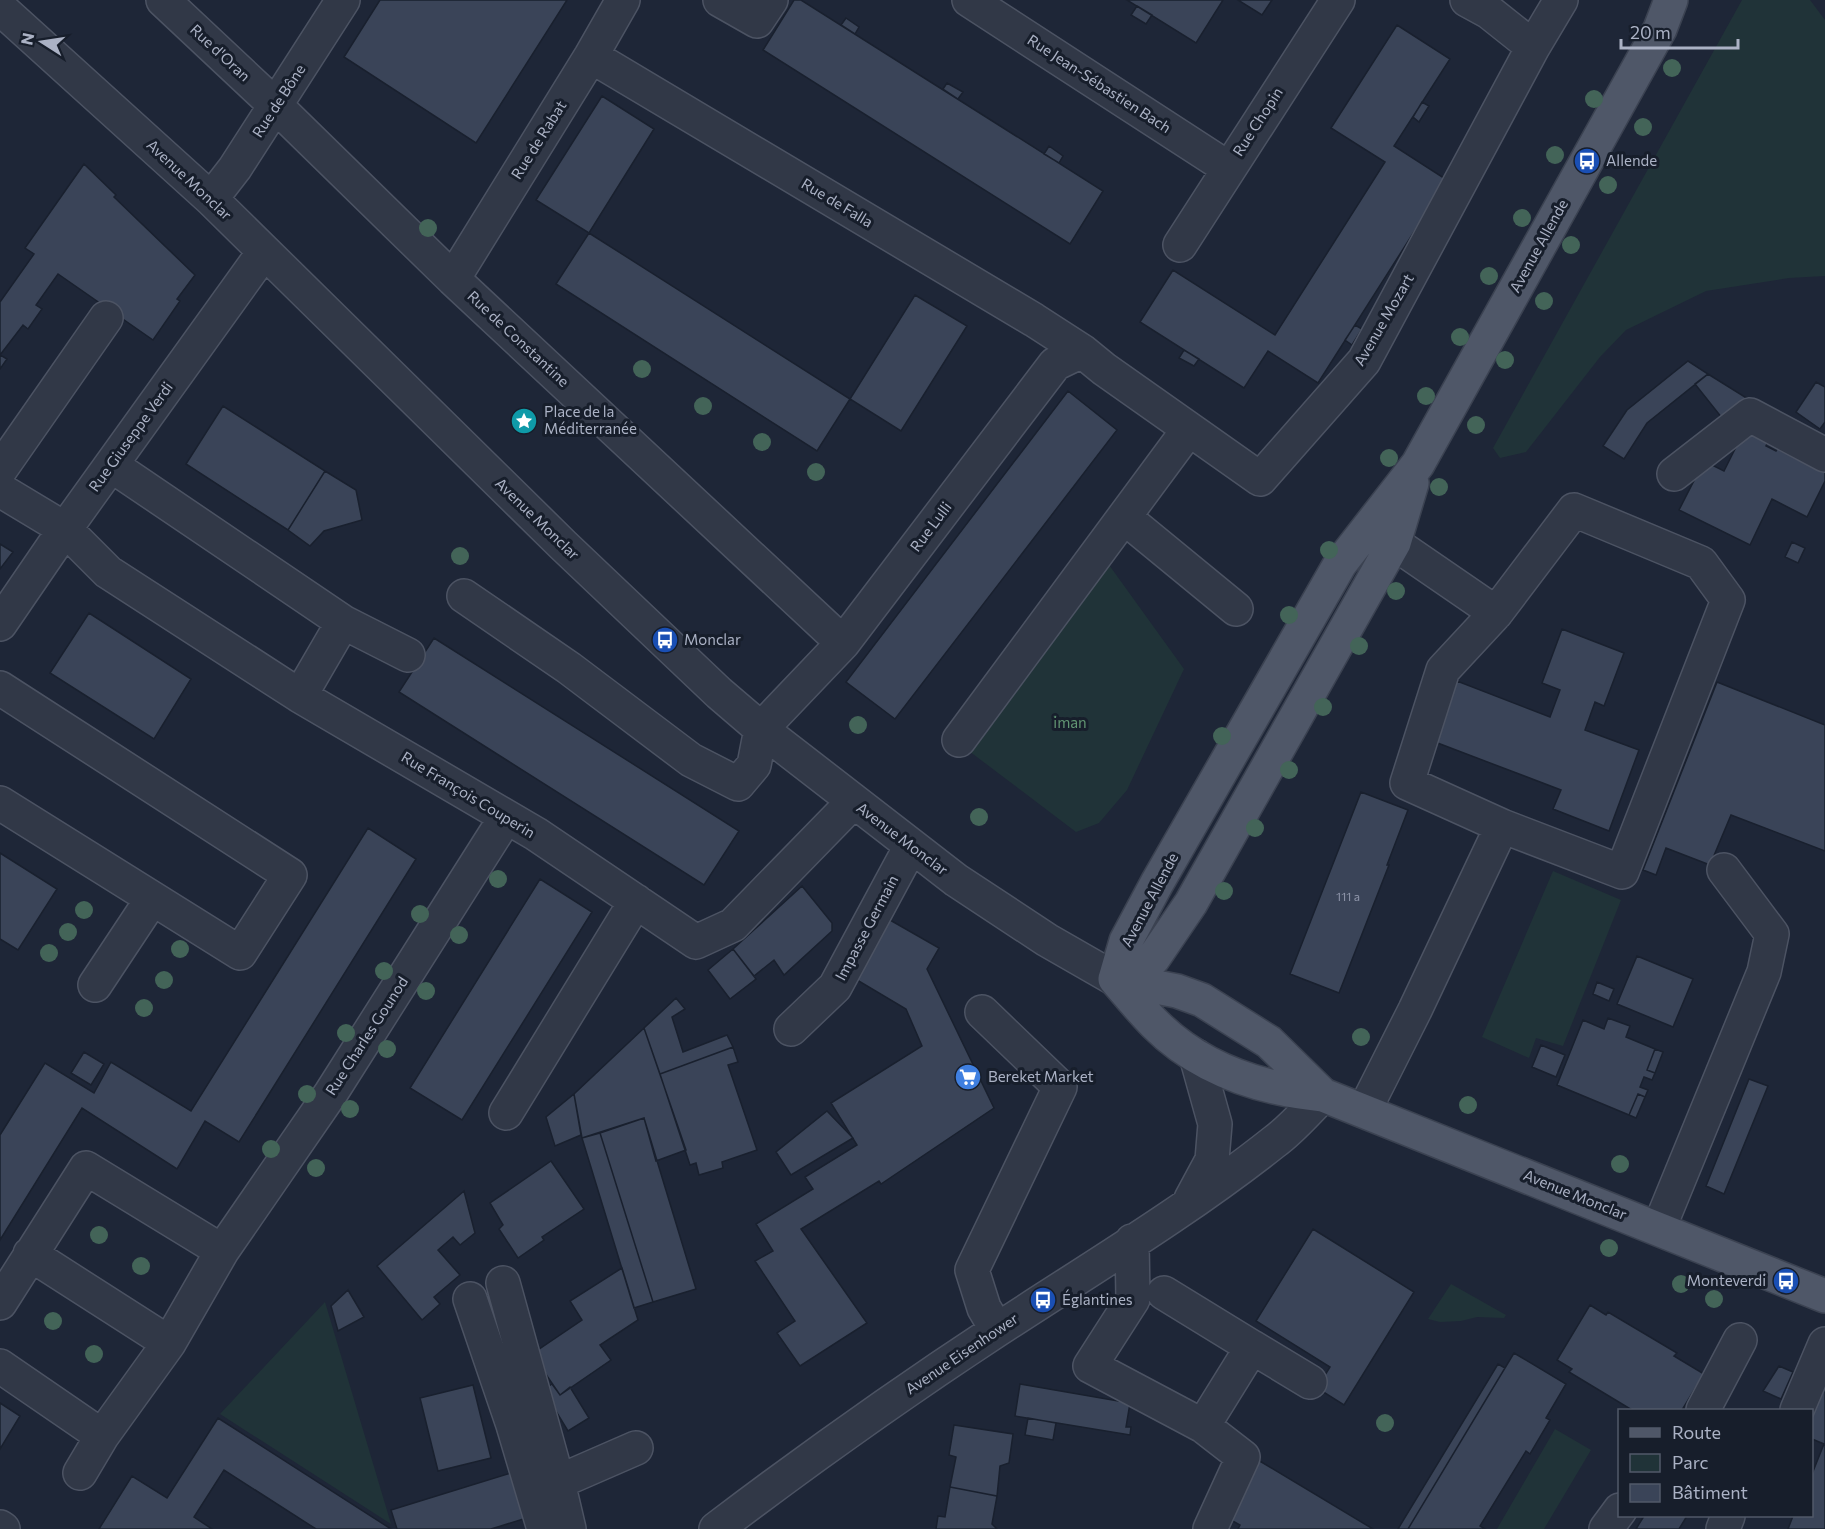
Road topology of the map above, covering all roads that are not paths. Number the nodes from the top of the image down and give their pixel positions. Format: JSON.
{"nodes":[{"id":1,"x":163,"y":0,"type":"edge"},
{"id":2,"x":343,"y":0,"type":"edge"},
{"id":3,"x":622,"y":0,"type":"edge"},
{"id":4,"x":720,"y":0,"type":"edge"},
{"id":5,"x":771,"y":0,"type":"edge"},
{"id":6,"x":969,"y":0,"type":"edge"},
{"id":7,"x":1338,"y":0,"type":"edge"},
{"id":8,"x":1467,"y":0,"type":"edge"},
{"id":9,"x":1561,"y":0,"type":"edge"},
{"id":10,"x":1688,"y":0,"type":"edge"},
{"id":11,"x":0,"y":8,"type":"edge"},
{"id":12,"x":1665,"y":15,"type":"edge"},
{"id":13,"x":1533,"y":47,"type":"junction"},
{"id":14,"x":591,"y":56,"type":"junction"},
{"id":15,"x":276,"y":106,"type":"junction"},
{"id":16,"x":1228,"y":168,"type":"junction"},
{"id":17,"x":211,"y":199,"type":"junction"},
{"id":18,"x":1180,"y":245,"type":"dead end"},
{"id":19,"x":264,"y":252,"type":"junction"},
{"id":20,"x":453,"y":279,"type":"junction"},
{"id":21,"x":106,"y":318,"type":"dead end"},
{"id":22,"x":1093,"y":360,"type":"junction"},
{"id":23,"x":1189,"y":429,"type":"junction"},
{"id":24,"x":1825,"y":455,"type":"edge"},
{"id":25,"x":1418,"y":464,"type":"junction"},
{"id":26,"x":111,"y":465,"type":"junction"},
{"id":27,"x":0,"y":470,"type":"edge"},
{"id":28,"x":1674,"y":474,"type":"dead end"},
{"id":29,"x":0,"y":490,"type":"edge"},
{"id":30,"x":1124,"y":517,"type":"junction"},
{"id":31,"x":65,"y":529,"type":"junction"},
{"id":32,"x":1395,"y":543,"type":"junction"},
{"id":33,"x":464,"y":596,"type":"dead end"},
{"id":34,"x":1236,"y":609,"type":"dead end"},
{"id":35,"x":1496,"y":614,"type":"junction"},
{"id":36,"x":2,"y":616,"type":"edge"},
{"id":37,"x":343,"y":622,"type":"junction"},
{"id":38,"x":843,"y":643,"type":"junction"},
{"id":39,"x":408,"y":655,"type":"dead end"},
{"id":40,"x":0,"y":688,"type":"edge"},
{"id":41,"x":300,"y":696,"type":"junction"},
{"id":42,"x":761,"y":729,"type":"junction"},
{"id":43,"x":959,"y":740,"type":"dead end"},
{"id":44,"x":0,"y":802,"type":"edge"},
{"id":45,"x":853,"y":802,"type":"junction"},
{"id":46,"x":506,"y":817,"type":"junction"},
{"id":47,"x":1502,"y":826,"type":"junction"},
{"id":48,"x":911,"y":846,"type":"junction"},
{"id":49,"x":1724,"y":870,"type":"dead end"},
{"id":50,"x":152,"y":899,"type":"junction"},
{"id":51,"x":636,"y":901,"type":"junction"},
{"id":52,"x":1115,"y":979,"type":"junction"},
{"id":53,"x":95,"y":985,"type":"dead end"},
{"id":54,"x":982,"y":1012,"type":"dead end"},
{"id":55,"x":790,"y":1029,"type":"dead end"},
{"id":56,"x":1196,"y":1056,"type":"junction"},
{"id":57,"x":1323,"y":1095,"type":"junction"},
{"id":58,"x":1364,"y":1111,"type":"junction"},
{"id":59,"x":506,"y":1113,"type":"dead end"},
{"id":60,"x":1185,"y":1208,"type":"junction"},
{"id":61,"x":1659,"y":1228,"type":"junction"},
{"id":62,"x":1132,"y":1241,"type":"junction"},
{"id":63,"x":222,"y":1251,"type":"junction"},
{"id":64,"x":30,"y":1254,"type":"junction"},
{"id":65,"x":503,"y":1283,"type":"dead end"},
{"id":66,"x":1164,"y":1293,"type":"dead end"},
{"id":67,"x":1825,"y":1296,"type":"edge"},
{"id":68,"x":470,"y":1299,"type":"dead end"},
{"id":69,"x":0,"y":1303,"type":"edge"},
{"id":70,"x":997,"y":1330,"type":"junction"},
{"id":71,"x":1740,"y":1340,"type":"dead end"},
{"id":72,"x":169,"y":1343,"type":"junction"},
{"id":73,"x":1825,"y":1344,"type":"edge"},
{"id":74,"x":1252,"y":1347,"type":"junction"},
{"id":75,"x":0,"y":1366,"type":"edge"},
{"id":76,"x":1310,"y":1382,"type":"dead end"},
{"id":77,"x":1704,"y":1409,"type":"edge"},
{"id":78,"x":1797,"y":1409,"type":"edge"},
{"id":79,"x":1203,"y":1426,"type":"junction"},
{"id":80,"x":102,"y":1436,"type":"junction"},
{"id":81,"x":636,"y":1448,"type":"dead end"},
{"id":82,"x":80,"y":1473,"type":"dead end"},
{"id":83,"x":558,"y":1482,"type":"junction"},
{"id":84,"x":1618,"y":1513,"type":"edge"},
{"id":85,"x":544,"y":1529,"type":"edge"},
{"id":86,"x":569,"y":1529,"type":"edge"},
{"id":87,"x":716,"y":1529,"type":"edge"},
{"id":88,"x":1210,"y":1529,"type":"edge"},
{"id":89,"x":1606,"y":1529,"type":"edge"}],
"edges":[{"from":1,"to":15,"type":"street","name":"Rue d'Oran"},
{"from":2,"to":15,"type":"street","name":"Rue de Bône"},
{"from":3,"to":14,"type":"street","name":"Rue de Rabat"},
{"from":4,"to":5,"type":"street"},
{"from":6,"to":16,"type":"street","name":"Rue Jean-Sébastien Bach"},
{"from":7,"to":16,"type":"street","name":"Rue Chopin"},
{"from":8,"to":13,"type":"street"},
{"from":9,"to":13,"type":"street"},
{"from":10,"to":12,"type":"main road","name":"Avenue Allende"},
{"from":11,"to":17,"type":"street","name":"Avenue Monclar"},
{"from":12,"to":25,"type":"main road","name":"Avenue Allende"},
{"from":13,"to":23,"type":"street","name":"Avenue Mozart"},
{"from":14,"to":20,"type":"street","name":"Rue de Rabat"},
{"from":14,"to":22,"type":"street","name":"Rue de Falla"},
{"from":15,"to":17,"type":"street","name":"Rue de Bône"},
{"from":15,"to":20,"type":"street","name":"Rue de Constantine"},
{"from":16,"to":18,"type":"street","name":"Rue Chopin"},
{"from":17,"to":19,"type":"street","name":"Avenue Monclar"},
{"from":19,"to":26,"type":"street","name":"Rue Giuseppe Verdi"},
{"from":19,"to":42,"type":"street","name":"Avenue Monclar"},
{"from":20,"to":38,"type":"street","name":"Rue de Constantine"},
{"from":21,"to":27,"type":"street"},
{"from":22,"to":23,"type":"street","name":"Avenue Mozart"},
{"from":22,"to":38,"type":"street","name":"Rue Lulli"},
{"from":23,"to":30,"type":"street"},
{"from":24,"to":28,"type":"street"},
{"from":25,"to":32,"type":"main road","name":"Avenue Allende"},
{"from":25,"to":52,"type":"main road","name":"Avenue Allende"},
{"from":26,"to":31,"type":"street","name":"Rue Giuseppe Verdi"},
{"from":26,"to":37,"type":"street"},
{"from":29,"to":31,"type":"street","name":"Rue François Couperin"},
{"from":30,"to":34,"type":"street"},
{"from":30,"to":43,"type":"street"},
{"from":31,"to":36,"type":"street","name":"Rue Giuseppe Verdi"},
{"from":31,"to":41,"type":"street","name":"Rue François Couperin"},
{"from":32,"to":35,"type":"street"},
{"from":32,"to":52,"type":"main road","name":"Avenue Allende"},
{"from":33,"to":42,"type":"street"},
{"from":35,"to":47,"type":"street"},
{"from":35,"to":47,"type":"street"},
{"from":37,"to":39,"type":"street"},
{"from":37,"to":41,"type":"street"},
{"from":38,"to":42,"type":"street","name":"Rue Lulli"},
{"from":40,"to":50,"type":"street"},
{"from":41,"to":46,"type":"street","name":"Rue François Couperin"},
{"from":42,"to":45,"type":"street","name":"Avenue Monclar"},
{"from":44,"to":50,"type":"street"},
{"from":45,"to":48,"type":"street","name":"Avenue Monclar"},
{"from":45,"to":51,"type":"street","name":"Rue François Couperin"},
{"from":46,"to":51,"type":"street","name":"Rue François Couperin"},
{"from":46,"to":63,"type":"street","name":"Rue Charles Gounod"},
{"from":47,"to":58,"type":"street"},
{"from":48,"to":52,"type":"street","name":"Avenue Monclar"},
{"from":48,"to":55,"type":"street","name":"Impasse Germain"},
{"from":49,"to":61,"type":"street"},
{"from":50,"to":53,"type":"street"},
{"from":51,"to":59,"type":"street"},
{"from":52,"to":56,"type":"main road","name":"Avenue Monclar"},
{"from":52,"to":57,"type":"main road","name":"Avenue Monclar"},
{"from":54,"to":70,"type":"street"},
{"from":56,"to":57,"type":"main road","name":"Avenue Monclar"},
{"from":56,"to":60,"type":"street"},
{"from":57,"to":58,"type":"main road","name":"Avenue Monclar"},
{"from":57,"to":60,"type":"street","name":"Avenue Eisenhower"},
{"from":58,"to":61,"type":"main road","name":"Avenue Monclar"},
{"from":60,"to":62,"type":"street","name":"Avenue Eisenhower"},
{"from":61,"to":67,"type":"main road","name":"Avenue Monclar"},
{"from":62,"to":70,"type":"street","name":"Avenue Eisenhower"},
{"from":62,"to":79,"type":"street"},
{"from":63,"to":64,"type":"street"},
{"from":63,"to":72,"type":"street","name":"Rue Charles Gounod"},
{"from":64,"to":69,"type":"street"},
{"from":64,"to":72,"type":"street"},
{"from":65,"to":83,"type":"street"},
{"from":66,"to":74,"type":"street"},
{"from":68,"to":85,"type":"street"},
{"from":70,"to":87,"type":"street","name":"Avenue Eisenhower"},
{"from":71,"to":77,"type":"street"},
{"from":72,"to":80,"type":"street","name":"Rue Charles Gounod"},
{"from":73,"to":78,"type":"street"},
{"from":74,"to":76,"type":"street"},
{"from":74,"to":79,"type":"street"},
{"from":75,"to":80,"type":"street"},
{"from":79,"to":88,"type":"street"},
{"from":80,"to":82,"type":"street","name":"Rue Charles Gounod"},
{"from":81,"to":83,"type":"street"},
{"from":83,"to":86,"type":"street"},
{"from":84,"to":89,"type":"street"}]}
